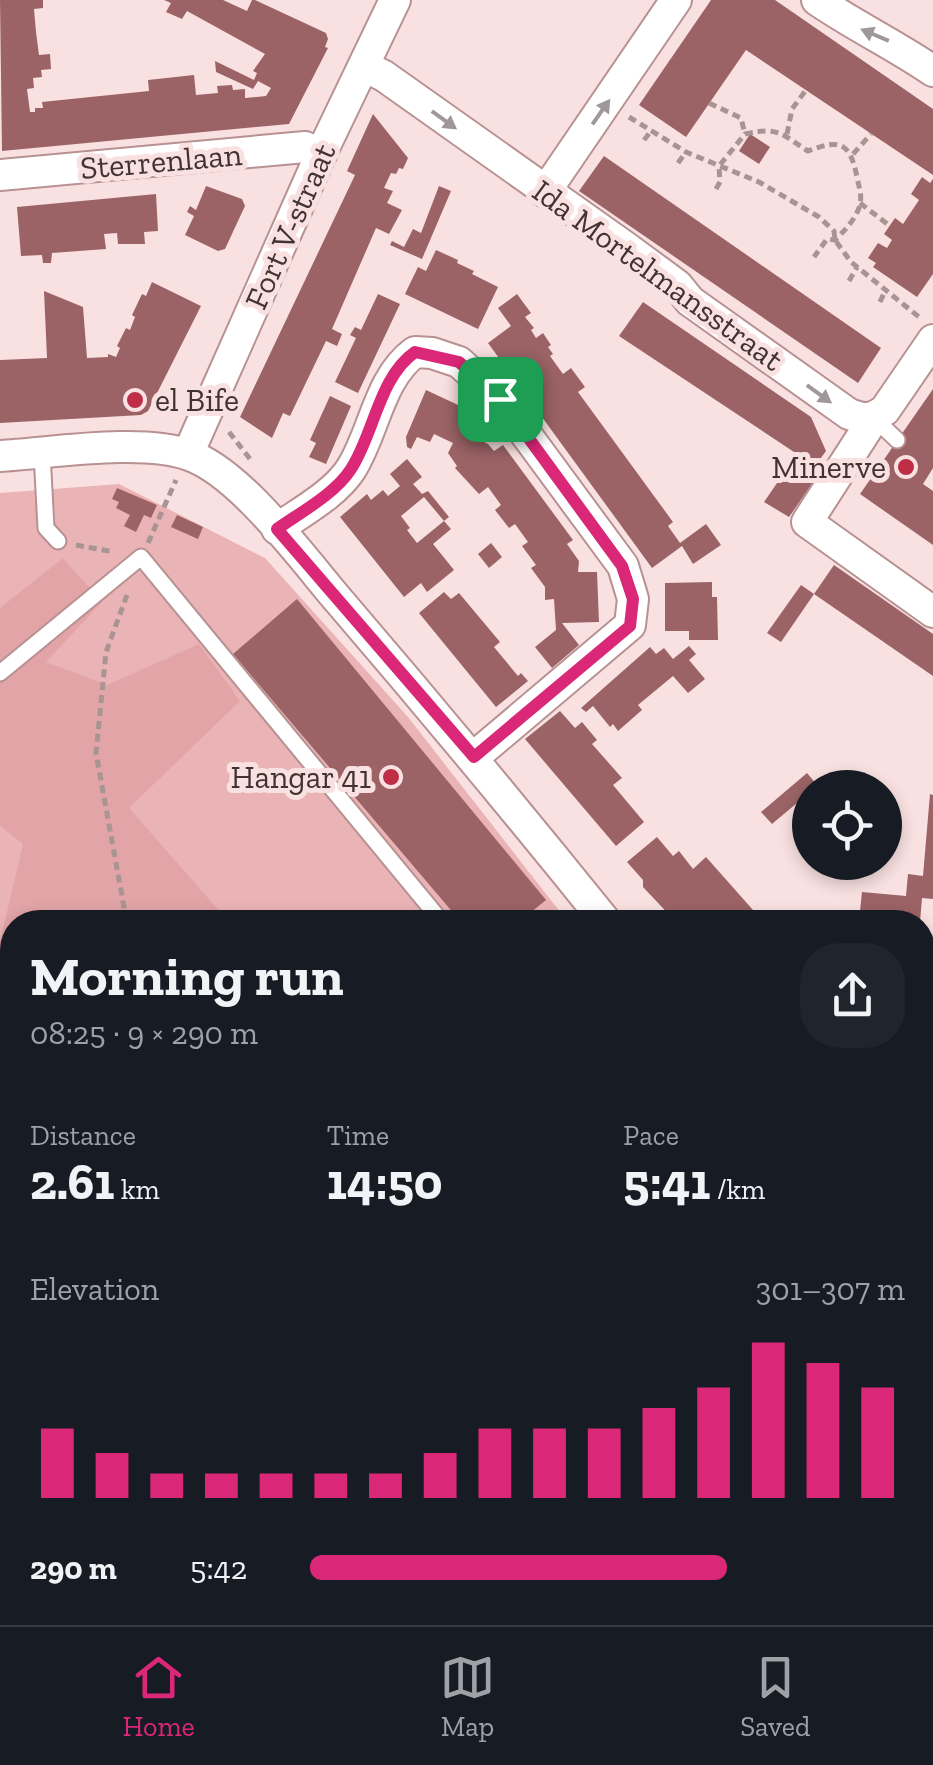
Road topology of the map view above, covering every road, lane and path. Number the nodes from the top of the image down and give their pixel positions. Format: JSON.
{"nodes":[{"id":1,"x":395,"y":0,"type":"edge"},
{"id":2,"x":676,"y":0,"type":"edge"},
{"id":3,"x":817,"y":0,"type":"edge"},
{"id":4,"x":364,"y":66,"type":"junction"},
{"id":5,"x":933,"y":72,"type":"edge"},
{"id":6,"x":806,"y":90,"type":"dead end"},
{"id":7,"x":709,"y":103,"type":"dead end"},
{"id":8,"x":607,"y":104,"type":"junction"},
{"id":9,"x":651,"y":131,"type":"junction"},
{"id":10,"x":745,"y":134,"type":"junction"},
{"id":11,"x":787,"y":134,"type":"junction"},
{"id":12,"x":871,"y":134,"type":"dead end"},
{"id":13,"x":644,"y":140,"type":"dead end"},
{"id":14,"x":686,"y":152,"type":"junction"},
{"id":15,"x":321,"y":154,"type":"junction"},
{"id":16,"x":853,"y":154,"type":"junction"},
{"id":17,"x":678,"y":164,"type":"dead end"},
{"id":18,"x":719,"y":166,"type":"junction"},
{"id":19,"x":0,"y":176,"type":"edge"},
{"id":20,"x":716,"y":189,"type":"dead end"},
{"id":21,"x":545,"y":192,"type":"junction"},
{"id":22,"x":860,"y":202,"type":"junction"},
{"id":23,"x":890,"y":226,"type":"dead end"},
{"id":24,"x":836,"y":240,"type":"junction"},
{"id":25,"x":814,"y":256,"type":"dead end"},
{"id":26,"x":857,"y":267,"type":"junction"},
{"id":27,"x":849,"y":281,"type":"dead end"},
{"id":28,"x":886,"y":291,"type":"junction"},
{"id":29,"x":880,"y":302,"type":"dead end"},
{"id":30,"x":927,"y":329,"type":"edge"},
{"id":31,"x":874,"y":418,"type":"junction"},
{"id":32,"x":898,"y":440,"type":"dead end"},
{"id":33,"x":42,"y":453,"type":"junction"},
{"id":34,"x":0,"y":456,"type":"edge"},
{"id":35,"x":182,"y":468,"type":"junction"},
{"id":36,"x":164,"y":479,"type":"dead end"},
{"id":37,"x":189,"y":488,"type":"dead end"},
{"id":38,"x":277,"y":529,"type":"junction"},
{"id":39,"x":58,"y":541,"type":"joint"},
{"id":40,"x":141,"y":557,"type":"junction"},
{"id":41,"x":933,"y":612,"type":"edge"},
{"id":42,"x":0,"y":673,"type":"edge"},
{"id":43,"x":474,"y":757,"type":"junction"},
{"id":44,"x":124,"y":910,"type":"edge"},
{"id":45,"x":432,"y":910,"type":"edge"},
{"id":46,"x":596,"y":910,"type":"edge"}],
"edges":[{"from":1,"to":4,"type":"street","name":"Fort V-straat"},
{"from":2,"to":8,"type":"street"},
{"from":5,"to":3,"type":"street","one_way":true},
{"from":4,"to":15,"type":"street","name":"Fort V-straat"},
{"from":4,"to":21,"type":"street","name":"Ida Mortelmansstraat","one_way":true},
{"from":6,"to":11,"type":"path"},
{"from":7,"to":10,"type":"path"},
{"from":8,"to":9,"type":"path"},
{"from":21,"to":8,"type":"street","one_way":true},
{"from":9,"to":13,"type":"path"},
{"from":9,"to":14,"type":"path"},
{"from":10,"to":11,"type":"path"},
{"from":10,"to":18,"type":"path"},
{"from":11,"to":16,"type":"path"},
{"from":12,"to":16,"type":"path"},
{"from":14,"to":17,"type":"path"},
{"from":14,"to":18,"type":"path"},
{"from":15,"to":19,"type":"street","name":"Sterrenlaan"},
{"from":15,"to":35,"type":"street","name":"Fort V-straat"},
{"from":16,"to":22,"type":"path"},
{"from":18,"to":20,"type":"path"},
{"from":18,"to":24,"type":"path"},
{"from":21,"to":31,"type":"street","name":"Ida Mortelmansstraat","one_way":true},
{"from":22,"to":23,"type":"path"},
{"from":22,"to":24,"type":"path"},
{"from":24,"to":25,"type":"path"},
{"from":24,"to":26,"type":"path"},
{"from":26,"to":27,"type":"path"},
{"from":26,"to":28,"type":"path"},
{"from":28,"to":29,"type":"path"},
{"from":28,"to":30,"type":"path"},
{"from":30,"to":31,"type":"street"},
{"from":31,"to":32,"type":"lane"},
{"from":31,"to":41,"type":"street"},
{"from":33,"to":34,"type":"street"},
{"from":33,"to":35,"type":"street"},
{"from":33,"to":39,"type":"lane"},
{"from":35,"to":36,"type":"path"},
{"from":35,"to":37,"type":"path"},
{"from":35,"to":38,"type":"street"},
{"from":35,"to":40,"type":"path"},
{"from":38,"to":43,"type":"street"},
{"from":38,"to":43,"type":"street"},
{"from":39,"to":40,"type":"path"},
{"from":40,"to":42,"type":"lane"},
{"from":40,"to":44,"type":"path"},
{"from":40,"to":45,"type":"lane"},
{"from":43,"to":46,"type":"street"}]}
